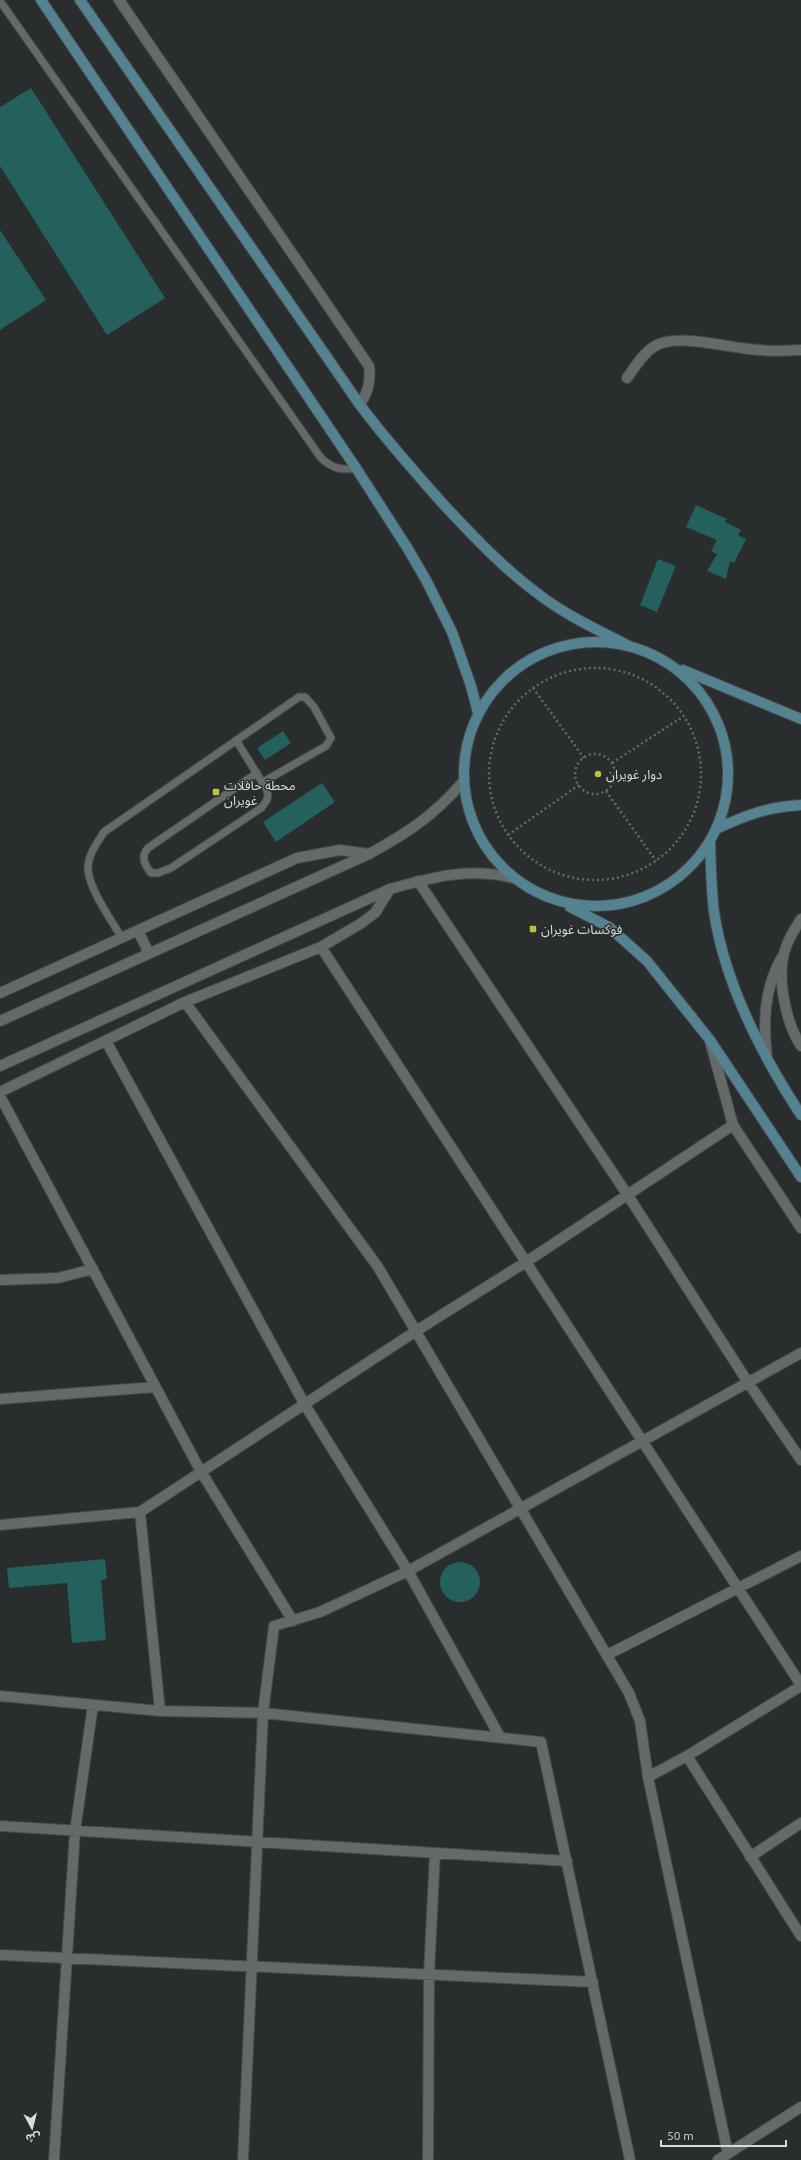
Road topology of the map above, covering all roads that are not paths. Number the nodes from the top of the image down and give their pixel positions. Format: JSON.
{"nodes":[{"id":1,"x":41,"y":0,"type":"edge"},
{"id":2,"x":80,"y":0,"type":"edge"},
{"id":3,"x":119,"y":0,"type":"edge"},
{"id":4,"x":0,"y":1,"type":"edge"},
{"id":5,"x":801,"y":350,"type":"edge"},
{"id":6,"x":627,"y":378,"type":"dead end"},
{"id":7,"x":360,"y":405,"type":"junction"},
{"id":8,"x":356,"y":468,"type":"junction"},
{"id":9,"x":631,"y":647,"type":"junction"},
{"id":10,"x":666,"y":662,"type":"junction"},
{"id":11,"x":478,"y":713,"type":"junction"},
{"id":12,"x":801,"y":719,"type":"edge"},
{"id":13,"x":236,"y":740,"type":"junction"},
{"id":14,"x":257,"y":773,"type":"junction"},
{"id":15,"x":263,"y":782,"type":"junction"},
{"id":16,"x":463,"y":782,"type":"junction"},
{"id":17,"x":801,"y":806,"type":"edge"},
{"id":18,"x":716,"y":829,"type":"junction"},
{"id":19,"x":710,"y":842,"type":"junction"},
{"id":20,"x":369,"y":854,"type":"junction"},
{"id":21,"x":514,"y":878,"type":"junction"},
{"id":22,"x":418,"y":881,"type":"junction"},
{"id":23,"x":390,"y":889,"type":"junction"},
{"id":24,"x":554,"y":900,"type":"junction"},
{"id":25,"x":801,"y":919,"type":"edge"},
{"id":26,"x":138,"y":931,"type":"junction"},
{"id":27,"x":122,"y":938,"type":"junction"},
{"id":28,"x":321,"y":947,"type":"junction"},
{"id":29,"x":784,"y":953,"type":"junction"},
{"id":30,"x":149,"y":954,"type":"junction"},
{"id":31,"x":0,"y":993,"type":"edge"},
{"id":32,"x":185,"y":1002,"type":"junction"},
{"id":33,"x":0,"y":1021,"type":"edge"},
{"id":34,"x":710,"y":1040,"type":"junction"},
{"id":35,"x":106,"y":1041,"type":"junction"},
{"id":36,"x":801,"y":1046,"type":"edge"},
{"id":37,"x":767,"y":1060,"type":"junction"},
{"id":38,"x":0,"y":1066,"type":"edge"},
{"id":39,"x":0,"y":1092,"type":"edge"},
{"id":40,"x":0,"y":1096,"type":"edge"},
{"id":41,"x":801,"y":1115,"type":"edge"},
{"id":42,"x":733,"y":1125,"type":"junction"},
{"id":43,"x":801,"y":1177,"type":"edge"},
{"id":44,"x":627,"y":1194,"type":"junction"},
{"id":45,"x":801,"y":1228,"type":"edge"},
{"id":46,"x":526,"y":1262,"type":"junction"},
{"id":47,"x":93,"y":1269,"type":"junction"},
{"id":48,"x":0,"y":1280,"type":"edge"},
{"id":49,"x":416,"y":1331,"type":"junction"},
{"id":50,"x":801,"y":1353,"type":"edge"},
{"id":51,"x":749,"y":1384,"type":"junction"},
{"id":52,"x":155,"y":1387,"type":"junction"},
{"id":53,"x":0,"y":1399,"type":"edge"},
{"id":54,"x":305,"y":1405,"type":"junction"},
{"id":55,"x":642,"y":1442,"type":"junction"},
{"id":56,"x":801,"y":1460,"type":"edge"},
{"id":57,"x":200,"y":1470,"type":"junction"},
{"id":58,"x":521,"y":1508,"type":"junction"},
{"id":59,"x":140,"y":1512,"type":"junction"},
{"id":60,"x":0,"y":1525,"type":"edge"},
{"id":61,"x":801,"y":1556,"type":"edge"},
{"id":62,"x":408,"y":1571,"type":"junction"},
{"id":63,"x":738,"y":1588,"type":"junction"},
{"id":64,"x":293,"y":1621,"type":"junction"},
{"id":65,"x":607,"y":1655,"type":"junction"},
{"id":66,"x":801,"y":1685,"type":"edge"},
{"id":67,"x":0,"y":1696,"type":"edge"},
{"id":68,"x":93,"y":1705,"type":"junction"},
{"id":69,"x":160,"y":1712,"type":"junction"},
{"id":70,"x":263,"y":1713,"type":"junction"},
{"id":71,"x":500,"y":1737,"type":"junction"},
{"id":72,"x":686,"y":1756,"type":"junction"},
{"id":73,"x":648,"y":1777,"type":"junction"},
{"id":74,"x":801,"y":1823,"type":"edge"},
{"id":75,"x":0,"y":1826,"type":"edge"},
{"id":76,"x":75,"y":1831,"type":"junction"},
{"id":77,"x":257,"y":1842,"type":"junction"},
{"id":78,"x":435,"y":1853,"type":"junction"},
{"id":79,"x":750,"y":1857,"type":"junction"},
{"id":80,"x":567,"y":1861,"type":"junction"},
{"id":81,"x":801,"y":1936,"type":"edge"},
{"id":82,"x":0,"y":1955,"type":"edge"},
{"id":83,"x":67,"y":1958,"type":"junction"},
{"id":84,"x":252,"y":1966,"type":"junction"},
{"id":85,"x":429,"y":1974,"type":"junction"},
{"id":86,"x":593,"y":1982,"type":"junction"},
{"id":87,"x":801,"y":2107,"type":"edge"},
{"id":88,"x":728,"y":2154,"type":"junction"},
{"id":89,"x":54,"y":2160,"type":"edge"},
{"id":90,"x":243,"y":2160,"type":"edge"},
{"id":91,"x":428,"y":2160,"type":"edge"},
{"id":92,"x":630,"y":2160,"type":"edge"},
{"id":93,"x":718,"y":2160,"type":"edge"}],
"edges":[{"from":1,"to":8,"type":"main road"},
{"from":2,"to":7,"type":"main road"},
{"from":3,"to":7,"type":"street"},
{"from":4,"to":8,"type":"lane"},
{"from":5,"to":6,"type":"street"},
{"from":7,"to":9,"type":"main road"},
{"from":8,"to":11,"type":"main road"},
{"from":9,"to":10,"type":"main road"},
{"from":9,"to":11,"type":"main road"},
{"from":10,"to":12,"type":"main road"},
{"from":10,"to":18,"type":"main road"},
{"from":11,"to":16,"type":"main road"},
{"from":13,"to":14,"type":"lane"},
{"from":13,"to":15,"type":"lane"},
{"from":13,"to":27,"type":"lane"},
{"from":14,"to":15,"type":"lane"},
{"from":14,"to":15,"type":"lane"},
{"from":16,"to":20,"type":"street"},
{"from":16,"to":21,"type":"main road"},
{"from":17,"to":18,"type":"main road"},
{"from":18,"to":19,"type":"main road"},
{"from":19,"to":24,"type":"main road"},
{"from":19,"to":37,"type":"main road"},
{"from":20,"to":26,"type":"street"},
{"from":20,"to":30,"type":"street"},
{"from":21,"to":22,"type":"street"},
{"from":21,"to":24,"type":"main road"},
{"from":22,"to":23,"type":"street"},
{"from":22,"to":44,"type":"street"},
{"from":23,"to":28,"type":"street"},
{"from":23,"to":38,"type":"street"},
{"from":24,"to":34,"type":"main road"},
{"from":25,"to":29,"type":"street"},
{"from":26,"to":27,"type":"street"},
{"from":26,"to":30,"type":"street"},
{"from":27,"to":31,"type":"street"},
{"from":28,"to":32,"type":"street"},
{"from":28,"to":46,"type":"street"},
{"from":29,"to":36,"type":"street"},
{"from":29,"to":37,"type":"street"},
{"from":30,"to":33,"type":"street"},
{"from":32,"to":35,"type":"street"},
{"from":32,"to":49,"type":"street"},
{"from":34,"to":42,"type":"street"},
{"from":34,"to":43,"type":"main road"},
{"from":35,"to":39,"type":"street"},
{"from":35,"to":54,"type":"street"},
{"from":37,"to":41,"type":"main road"},
{"from":40,"to":47,"type":"street"},
{"from":42,"to":44,"type":"street"},
{"from":42,"to":45,"type":"street"},
{"from":44,"to":46,"type":"street"},
{"from":44,"to":51,"type":"street"},
{"from":46,"to":49,"type":"street"},
{"from":46,"to":55,"type":"street"},
{"from":47,"to":48,"type":"street"},
{"from":47,"to":52,"type":"street"},
{"from":49,"to":54,"type":"street"},
{"from":49,"to":58,"type":"street"},
{"from":50,"to":51,"type":"street"},
{"from":51,"to":55,"type":"street"},
{"from":51,"to":56,"type":"street"},
{"from":52,"to":53,"type":"street"},
{"from":52,"to":57,"type":"street"},
{"from":54,"to":57,"type":"street"},
{"from":54,"to":62,"type":"street"},
{"from":55,"to":58,"type":"street"},
{"from":55,"to":63,"type":"street"},
{"from":57,"to":59,"type":"street"},
{"from":57,"to":64,"type":"street"},
{"from":58,"to":62,"type":"street"},
{"from":58,"to":65,"type":"street"},
{"from":59,"to":60,"type":"street"},
{"from":59,"to":69,"type":"street"},
{"from":61,"to":63,"type":"street"},
{"from":62,"to":64,"type":"street"},
{"from":62,"to":71,"type":"street"},
{"from":63,"to":65,"type":"street"},
{"from":63,"to":66,"type":"street"},
{"from":64,"to":70,"type":"street"},
{"from":65,"to":73,"type":"street"},
{"from":66,"to":72,"type":"street"},
{"from":67,"to":68,"type":"street"},
{"from":68,"to":69,"type":"street"},
{"from":68,"to":76,"type":"street"},
{"from":69,"to":70,"type":"street"},
{"from":70,"to":71,"type":"street"},
{"from":70,"to":77,"type":"street"},
{"from":71,"to":80,"type":"street"},
{"from":72,"to":73,"type":"street"},
{"from":72,"to":79,"type":"street"},
{"from":73,"to":88,"type":"street"},
{"from":74,"to":79,"type":"street"},
{"from":75,"to":76,"type":"street"},
{"from":76,"to":77,"type":"street"},
{"from":76,"to":83,"type":"street"},
{"from":77,"to":78,"type":"street"},
{"from":77,"to":84,"type":"street"},
{"from":78,"to":80,"type":"street"},
{"from":78,"to":85,"type":"street"},
{"from":79,"to":81,"type":"street"},
{"from":80,"to":86,"type":"street"},
{"from":82,"to":83,"type":"street"},
{"from":83,"to":84,"type":"street"},
{"from":83,"to":89,"type":"street"},
{"from":84,"to":85,"type":"street"},
{"from":84,"to":90,"type":"street"},
{"from":85,"to":86,"type":"street"},
{"from":85,"to":91,"type":"street"},
{"from":86,"to":92,"type":"street"},
{"from":87,"to":88,"type":"street"},
{"from":88,"to":93,"type":"street"}]}
